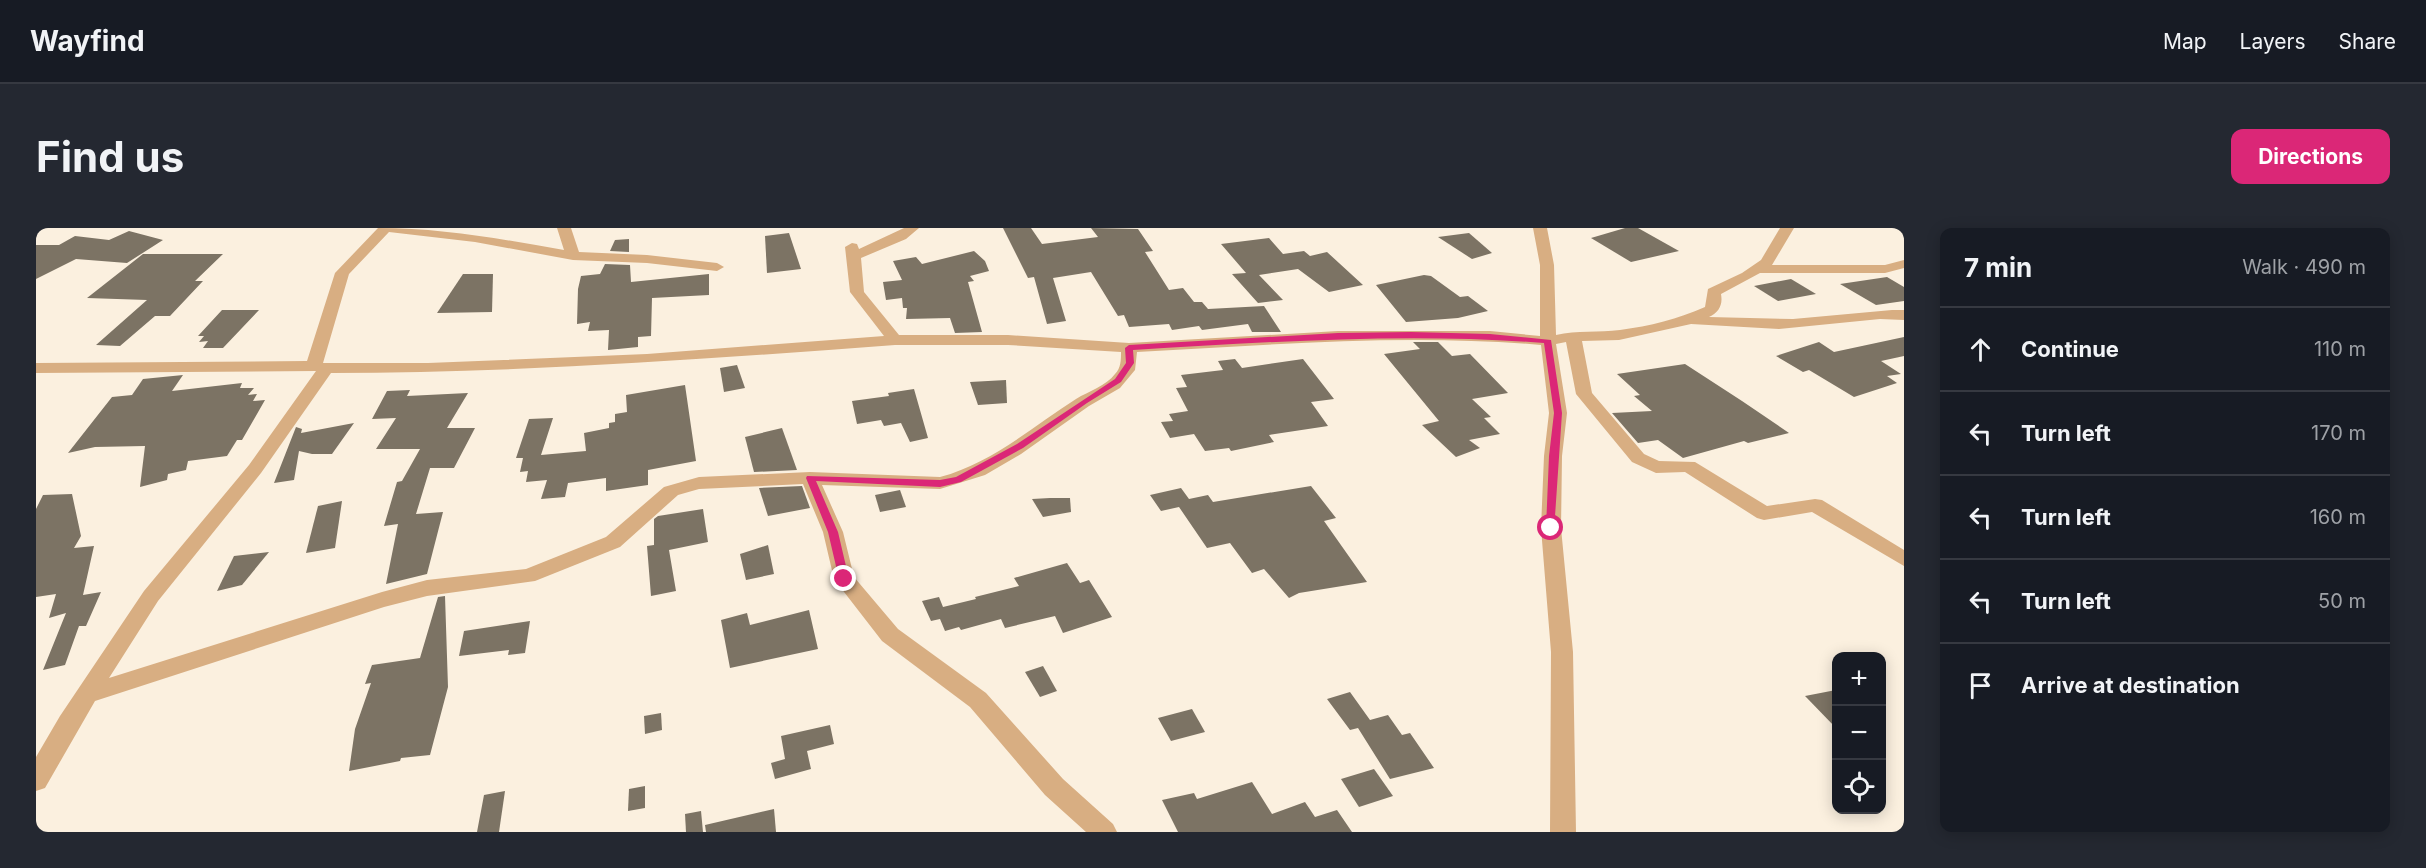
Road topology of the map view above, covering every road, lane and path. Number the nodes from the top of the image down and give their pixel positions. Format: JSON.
{"nodes":[{"id":1,"x":386,"y":228,"type":"edge"},
{"id":2,"x":564,"y":228,"type":"edge"},
{"id":3,"x":912,"y":228,"type":"edge"},
{"id":4,"x":1540,"y":228,"type":"edge"},
{"id":5,"x":1786,"y":228,"type":"edge"},
{"id":6,"x":573,"y":256,"type":"junction"},
{"id":7,"x":1904,"y":264,"type":"edge"},
{"id":8,"x":717,"y":267,"type":"dead end"},
{"id":9,"x":1755,"y":269,"type":"junction"},
{"id":10,"x":1904,"y":315,"type":"edge"},
{"id":11,"x":1689,"y":320,"type":"junction"},
{"id":12,"x":1573,"y":336,"type":"junction"},
{"id":13,"x":895,"y":340,"type":"junction"},
{"id":14,"x":1548,"y":341,"type":"junction"},
{"id":15,"x":1129,"y":348,"type":"junction"},
{"id":16,"x":320,"y":367,"type":"junction"},
{"id":17,"x":36,"y":368,"type":"edge"},
{"id":18,"x":810,"y":478,"type":"junction"},
{"id":19,"x":1904,"y":559,"type":"edge"},
{"id":20,"x":88,"y":694,"type":"junction"},
{"id":21,"x":36,"y":780,"type":"edge"},
{"id":22,"x":1104,"y":832,"type":"edge"},
{"id":23,"x":1563,"y":832,"type":"edge"}],
"edges":[{"from":1,"to":6,"type":"street"},
{"from":1,"to":16,"type":"street"},
{"from":2,"to":6,"type":"street"},
{"from":3,"to":13,"type":"street"},
{"from":4,"to":14,"type":"street"},
{"from":5,"to":9,"type":"street"},
{"from":6,"to":8,"type":"street"},
{"from":7,"to":9,"type":"street"},
{"from":9,"to":11,"type":"street"},
{"from":10,"to":11,"type":"street"},
{"from":11,"to":12,"type":"street"},
{"from":12,"to":14,"type":"street"},
{"from":12,"to":19,"type":"street"},
{"from":13,"to":15,"type":"street"},
{"from":13,"to":16,"type":"street"},
{"from":14,"to":15,"type":"street"},
{"from":14,"to":23,"type":"street"},
{"from":15,"to":18,"type":"street"},
{"from":16,"to":17,"type":"street"},
{"from":16,"to":20,"type":"street"},
{"from":18,"to":20,"type":"street"},
{"from":18,"to":22,"type":"street"},
{"from":20,"to":21,"type":"street"}]}
